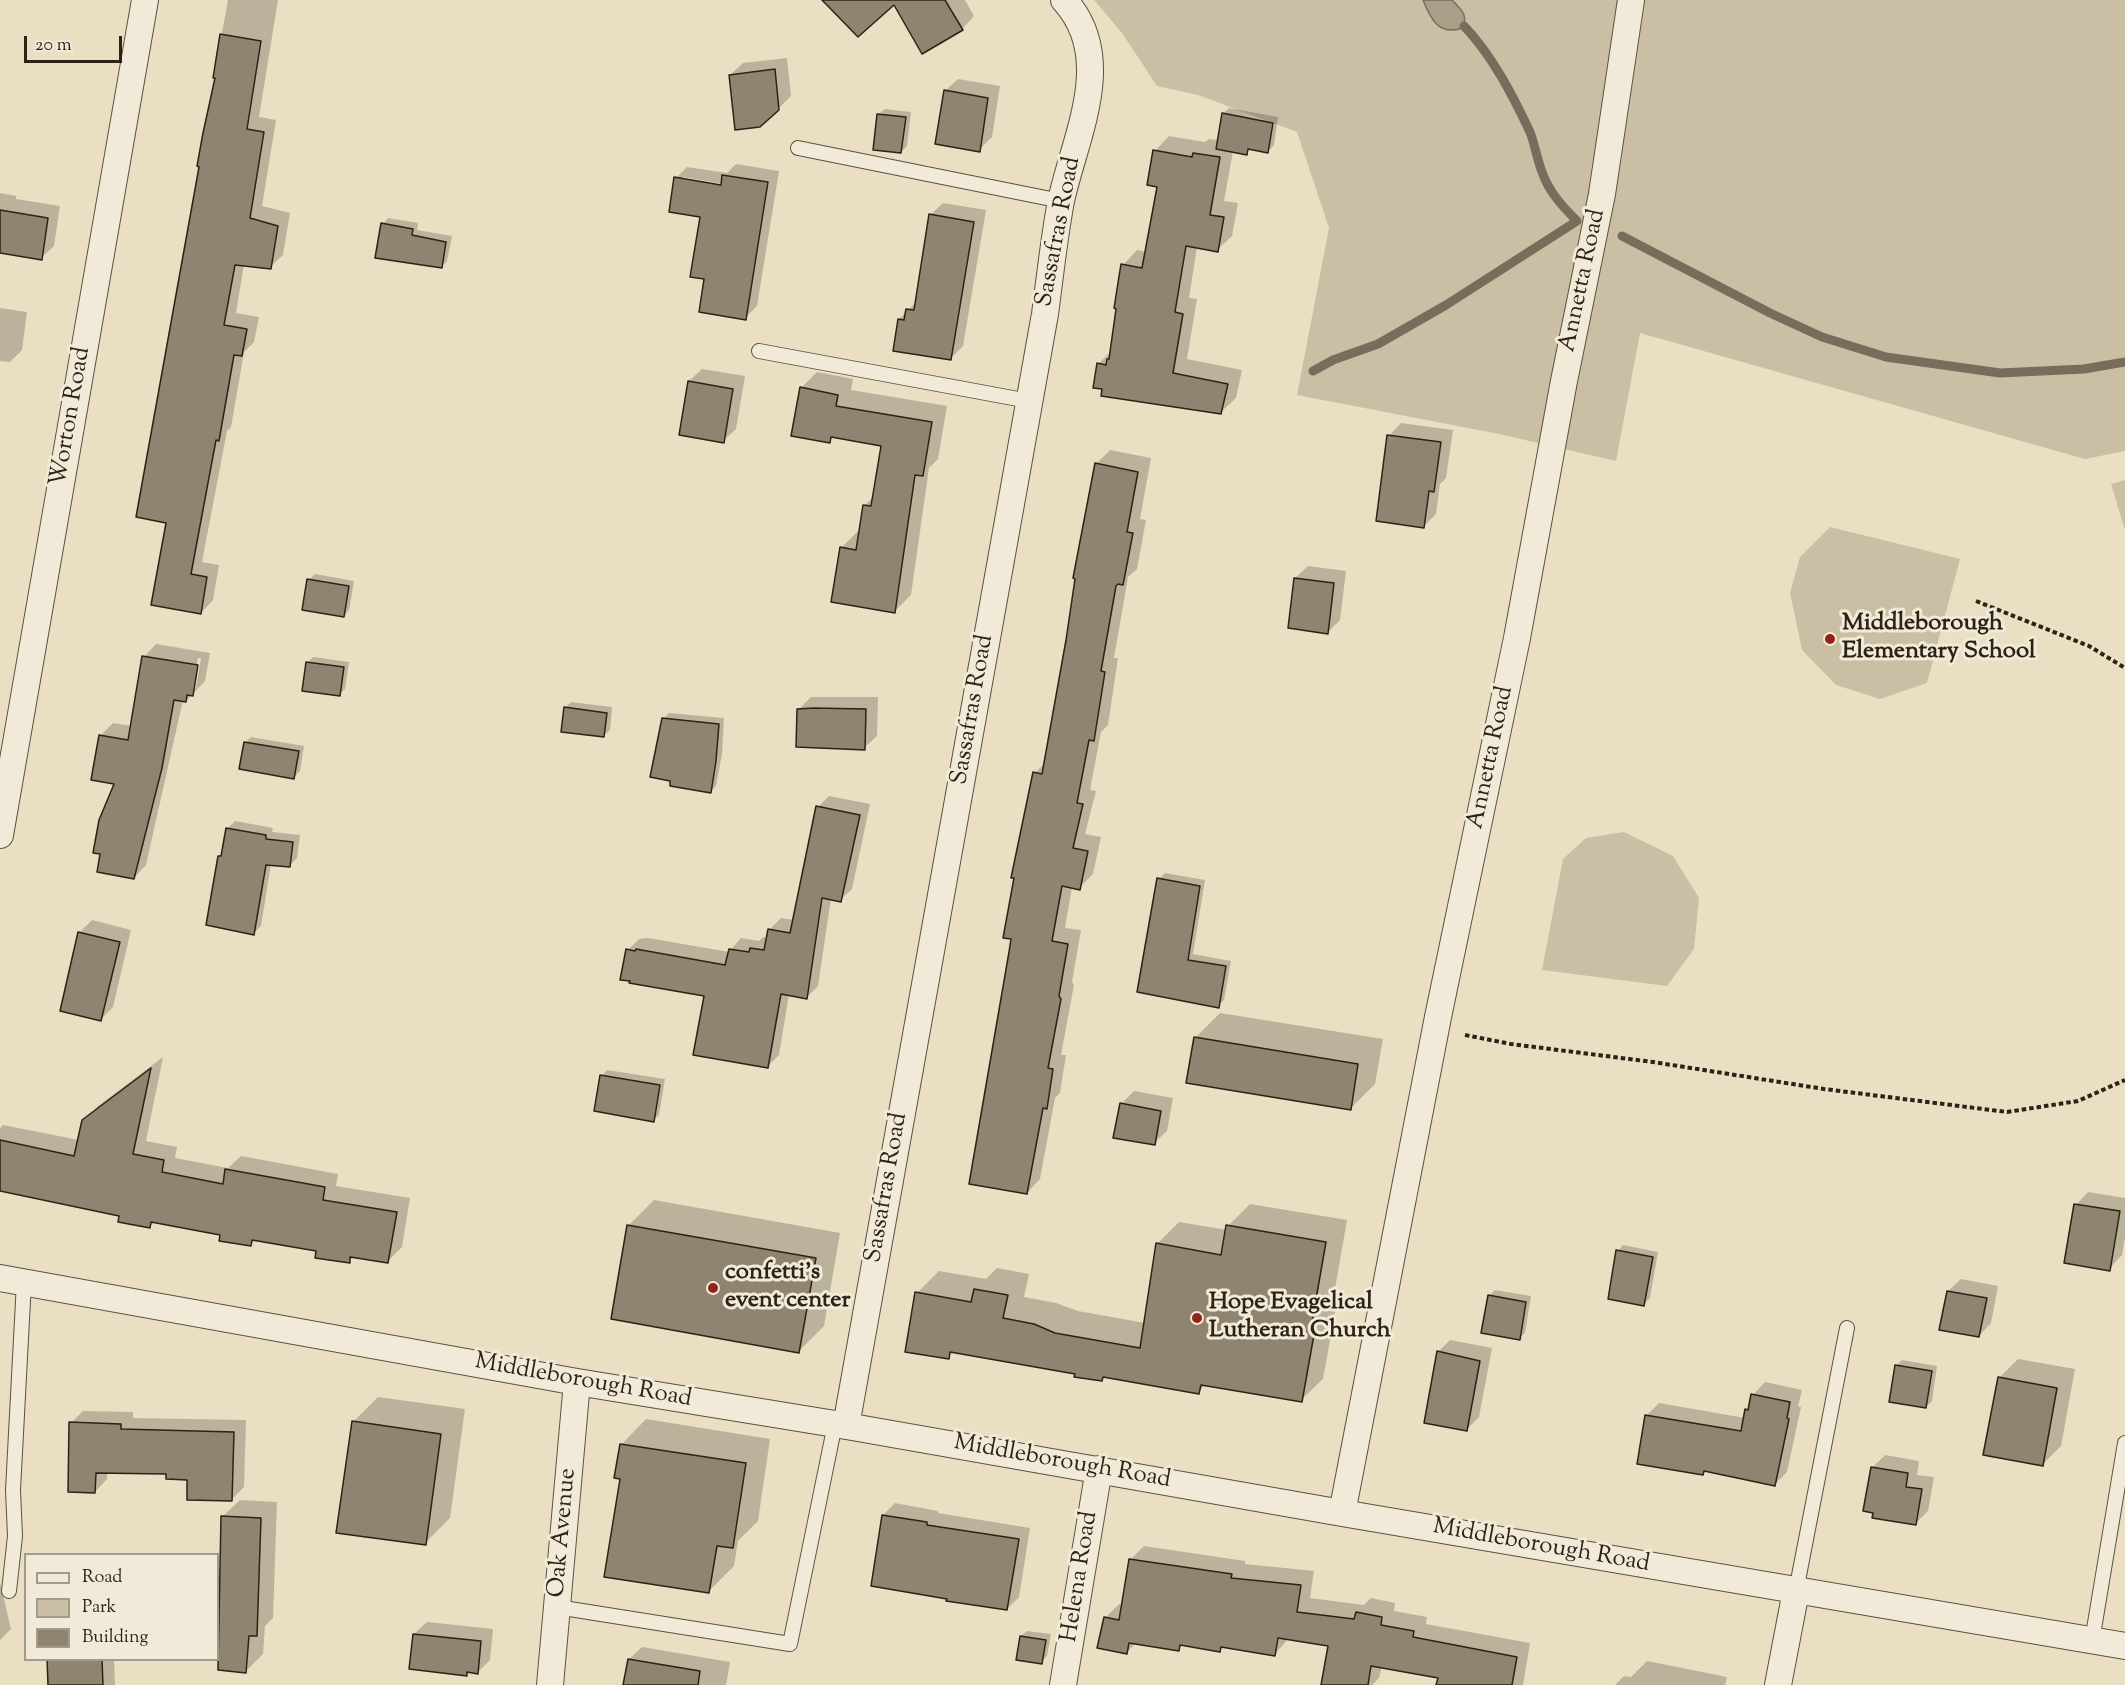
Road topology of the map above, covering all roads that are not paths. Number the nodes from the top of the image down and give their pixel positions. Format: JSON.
{"nodes":[{"id":1,"x":145,"y":0,"type":"edge"},
{"id":2,"x":1064,"y":0,"type":"edge"},
{"id":3,"x":1631,"y":0,"type":"edge"},
{"id":4,"x":798,"y":148,"type":"dead end"},
{"id":5,"x":1061,"y":201,"type":"junction"},
{"id":6,"x":759,"y":351,"type":"dead end"},
{"id":7,"x":1029,"y":401,"type":"junction"},
{"id":8,"x":0,"y":835,"type":"edge"},
{"id":9,"x":12,"y":1280,"type":"edge"},
{"id":10,"x":1847,"y":1328,"type":"dead end"},
{"id":11,"x":577,"y":1382,"type":"junction"},
{"id":12,"x":840,"y":1425,"type":"junction"},
{"id":13,"x":2125,"y":1443,"type":"edge"},
{"id":14,"x":1099,"y":1469,"type":"junction"},
{"id":15,"x":1342,"y":1513,"type":"junction"},
{"id":16,"x":1796,"y":1590,"type":"junction"},
{"id":17,"x":9,"y":1591,"type":"dead end"},
{"id":18,"x":557,"y":1607,"type":"junction"},
{"id":19,"x":2092,"y":1641,"type":"junction"},
{"id":20,"x":2125,"y":1646,"type":"edge"},
{"id":21,"x":550,"y":1685,"type":"edge"},
{"id":22,"x":1063,"y":1685,"type":"edge"},
{"id":23,"x":1778,"y":1685,"type":"edge"}],
"edges":[{"from":1,"to":8,"type":"street","name":"Worton Road"},
{"from":2,"to":5,"type":"street","name":"Sassafras Road"},
{"from":3,"to":15,"type":"street","name":"Annetta Road"},
{"from":4,"to":5,"type":"lane"},
{"from":5,"to":7,"type":"street","name":"Sassafras Road"},
{"from":6,"to":7,"type":"lane"},
{"from":7,"to":12,"type":"street","name":"Sassafras Road"},
{"from":9,"to":11,"type":"street","name":"Middleborough Road"},
{"from":9,"to":17,"type":"lane"},
{"from":10,"to":16,"type":"lane"},
{"from":11,"to":12,"type":"street","name":"Middleborough Road"},
{"from":11,"to":18,"type":"street","name":"Oak Avenue"},
{"from":12,"to":14,"type":"street","name":"Middleborough Road"},
{"from":12,"to":18,"type":"lane"},
{"from":13,"to":19,"type":"lane"},
{"from":14,"to":15,"type":"street","name":"Middleborough Road"},
{"from":14,"to":22,"type":"street","name":"Helena Road"},
{"from":15,"to":16,"type":"street","name":"Middleborough Road"},
{"from":16,"to":19,"type":"street","name":"Middleborough Road"},
{"from":16,"to":23,"type":"street"},
{"from":18,"to":21,"type":"street","name":"Oak Avenue"},
{"from":19,"to":20,"type":"street","name":"Middleborough Road"}]}
